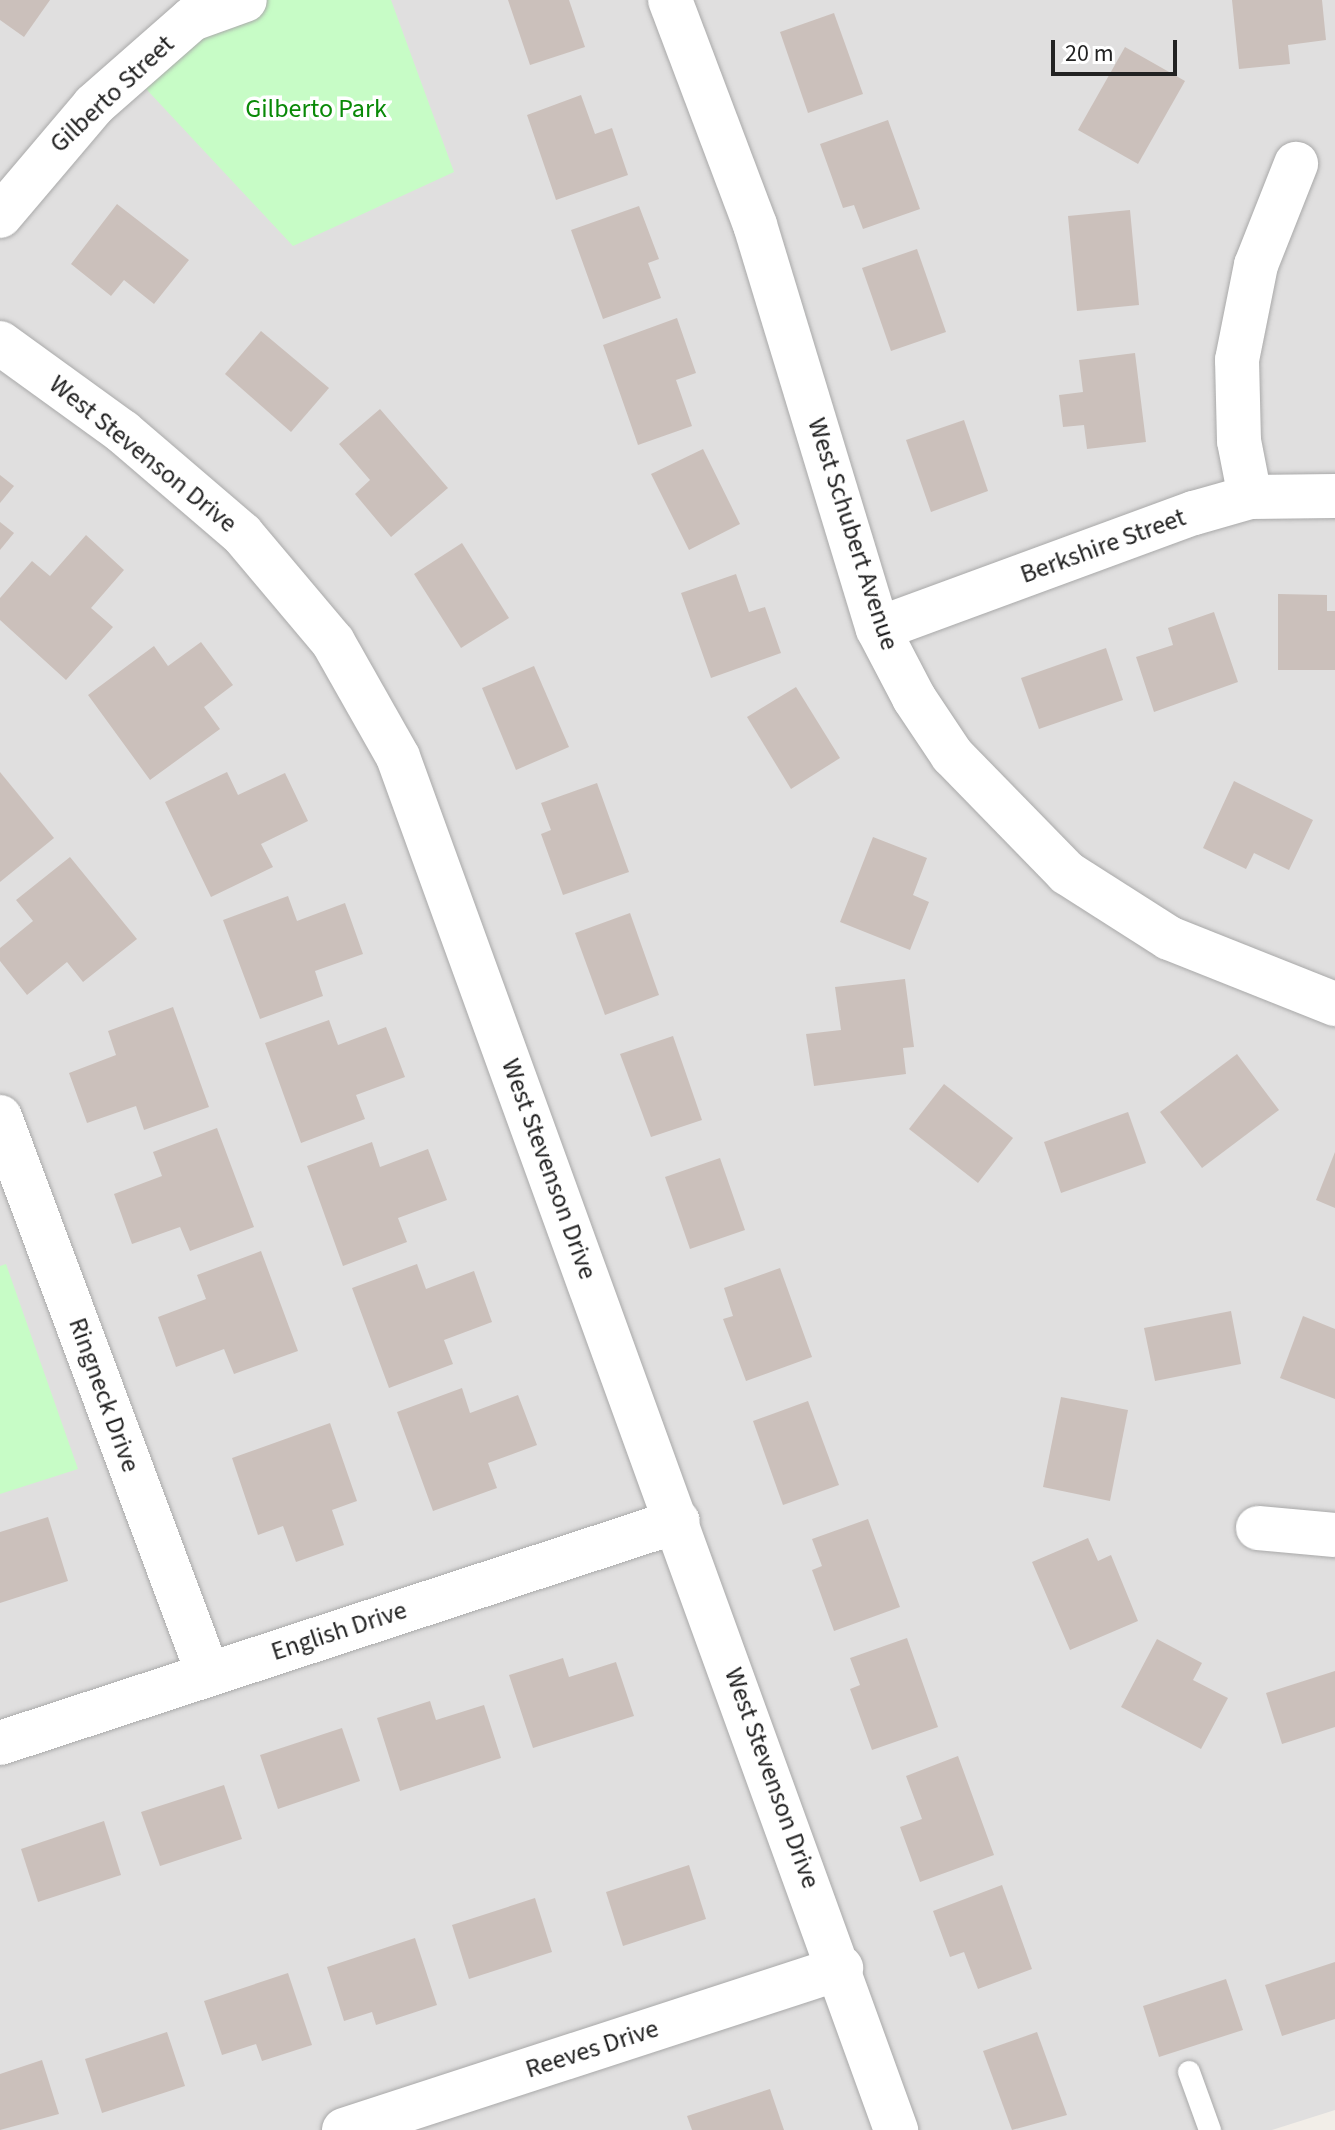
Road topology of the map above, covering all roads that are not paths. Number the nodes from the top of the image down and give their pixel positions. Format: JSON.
{"nodes":[{"id":1,"x":245,"y":0,"type":"edge"},
{"id":2,"x":670,"y":0,"type":"edge"},
{"id":3,"x":186,"y":10,"type":"edge"},
{"id":4,"x":1296,"y":164,"type":"dead end"},
{"id":5,"x":0,"y":216,"type":"edge"},
{"id":6,"x":0,"y":343,"type":"edge"},
{"id":7,"x":1335,"y":496,"type":"edge"},
{"id":8,"x":1250,"y":497,"type":"junction"},
{"id":9,"x":878,"y":629,"type":"junction"},
{"id":10,"x":1335,"y":1004,"type":"edge"},
{"id":11,"x":0,"y":1117,"type":"edge"},
{"id":12,"x":678,"y":1521,"type":"junction"},
{"id":13,"x":1258,"y":1528,"type":"dead end"},
{"id":14,"x":1335,"y":1535,"type":"edge"},
{"id":15,"x":208,"y":1674,"type":"junction"},
{"id":16,"x":0,"y":1743,"type":"edge"},
{"id":17,"x":841,"y":1968,"type":"junction"},
{"id":18,"x":1189,"y":2072,"type":"dead end"},
{"id":19,"x":344,"y":2130,"type":"edge"},
{"id":20,"x":896,"y":2130,"type":"edge"},
{"id":21,"x":1210,"y":2130,"type":"edge"}],
"edges":[{"from":1,"to":3,"type":"street","name":"Gilberto Street"},
{"from":2,"to":9,"type":"street","name":"West Schubert Avenue"},
{"from":3,"to":5,"type":"street","name":"Gilberto Street"},
{"from":4,"to":8,"type":"street"},
{"from":6,"to":12,"type":"street","name":"West Stevenson Drive"},
{"from":7,"to":8,"type":"street","name":"Berkshire Street"},
{"from":8,"to":9,"type":"street","name":"Berkshire Street"},
{"from":9,"to":10,"type":"street","name":"West Schubert Avenue"},
{"from":11,"to":15,"type":"street","name":"Ringneck Drive"},
{"from":12,"to":15,"type":"street","name":"English Drive"},
{"from":12,"to":17,"type":"street","name":"West Stevenson Drive"},
{"from":13,"to":14,"type":"street"},
{"from":15,"to":16,"type":"street","name":"English Drive"},
{"from":17,"to":19,"type":"street","name":"Reeves Drive"},
{"from":17,"to":20,"type":"street","name":"West Stevenson Drive"},
{"from":18,"to":21,"type":"lane"}]}
